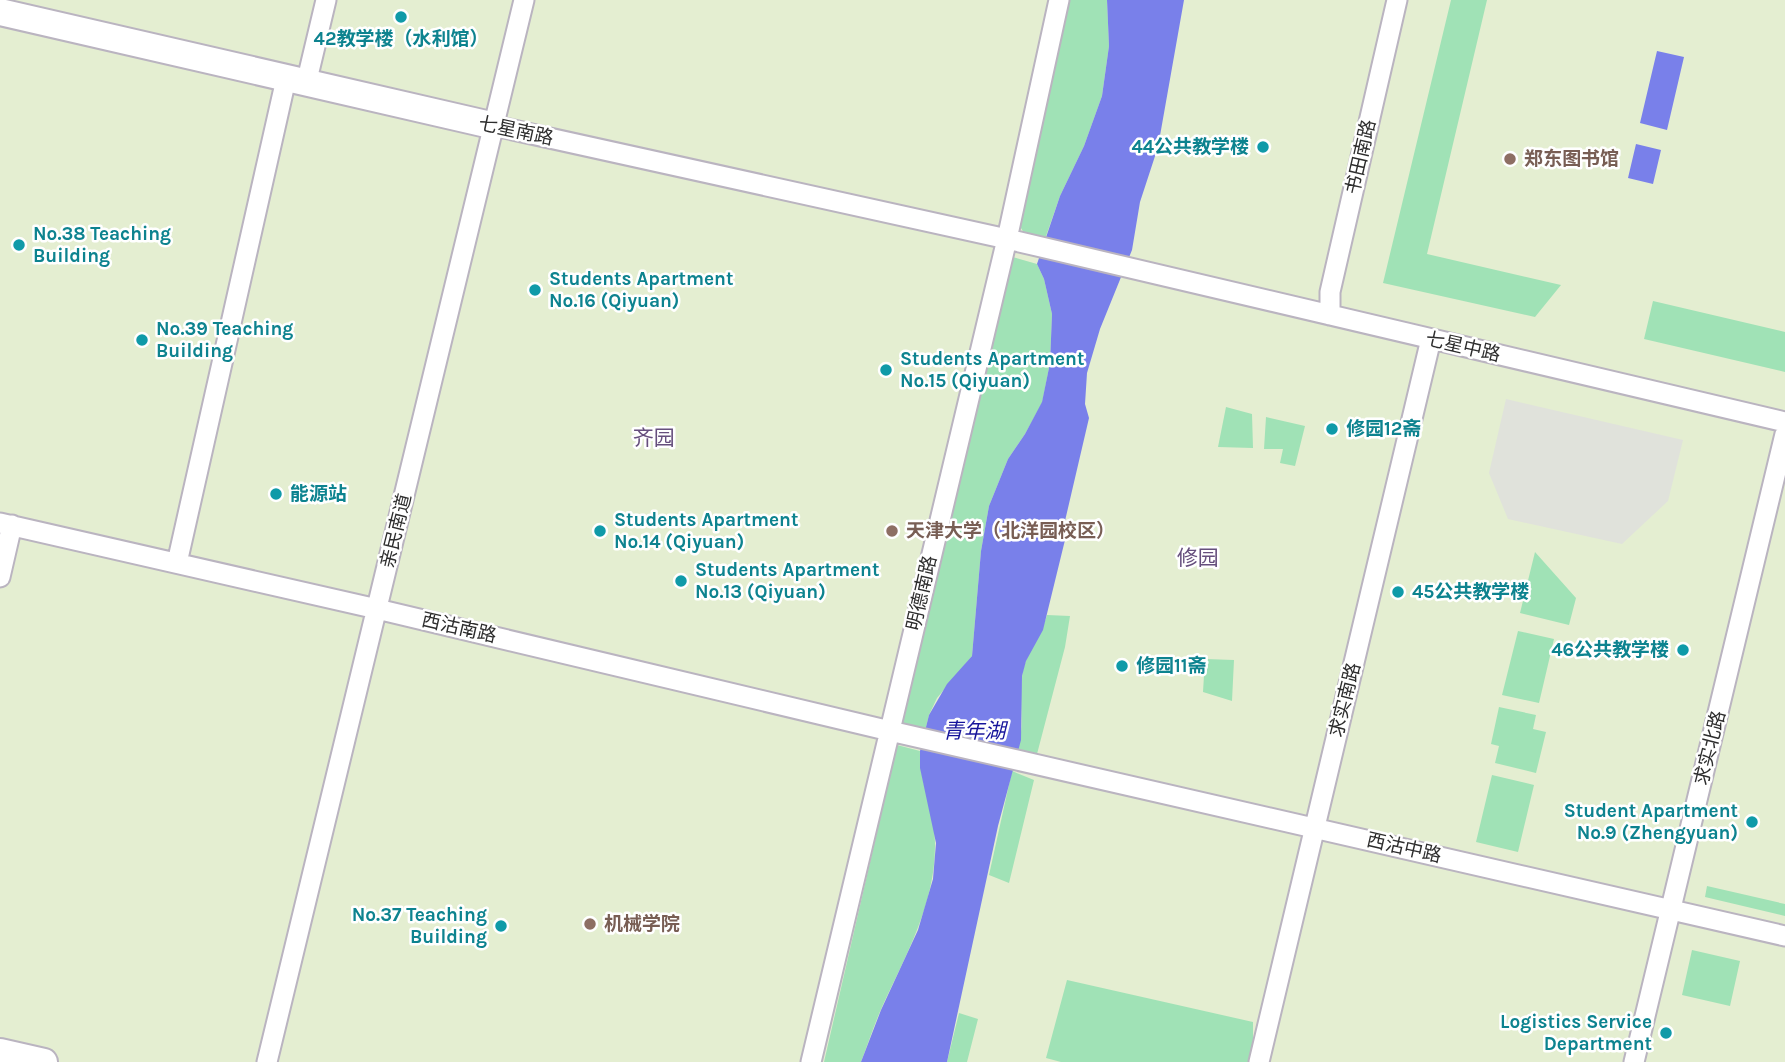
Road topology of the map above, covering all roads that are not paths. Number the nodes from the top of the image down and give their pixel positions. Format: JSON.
{"nodes":[{"id":1,"x":326,"y":0,"type":"edge"},
{"id":2,"x":524,"y":0,"type":"edge"},
{"id":3,"x":1059,"y":0,"type":"edge"},
{"id":4,"x":1397,"y":0,"type":"edge"},
{"id":5,"x":0,"y":12,"type":"edge"},
{"id":6,"x":296,"y":82,"type":"junction"},
{"id":7,"x":495,"y":126,"type":"junction"},
{"id":8,"x":1007,"y":239,"type":"junction"},
{"id":9,"x":1140,"y":271,"type":"joint"},
{"id":10,"x":1330,"y":315,"type":"junction"},
{"id":11,"x":1431,"y":339,"type":"junction"},
{"id":12,"x":1785,"y":422,"type":"edge"},
{"id":13,"x":1785,"y":434,"type":"edge"},
{"id":14,"x":6,"y":524,"type":"edge"},
{"id":15,"x":177,"y":563,"type":"junction"},
{"id":16,"x":0,"y":577,"type":"edge"},
{"id":17,"x":377,"y":609,"type":"junction"},
{"id":18,"x":890,"y":731,"type":"junction"},
{"id":19,"x":1024,"y":760,"type":"joint"},
{"id":20,"x":1313,"y":828,"type":"junction"},
{"id":21,"x":1671,"y":910,"type":"junction"},
{"id":22,"x":1785,"y":936,"type":"edge"},
{"id":23,"x":0,"y":1052,"type":"edge"},
{"id":24,"x":44,"y":1062,"type":"edge"},
{"id":25,"x":267,"y":1062,"type":"edge"},
{"id":26,"x":811,"y":1062,"type":"edge"},
{"id":27,"x":1259,"y":1062,"type":"edge"},
{"id":28,"x":1634,"y":1062,"type":"edge"}],
"edges":[{"from":1,"to":6,"type":"street"},
{"from":2,"to":7,"type":"street","name":"亲民南道"},
{"from":3,"to":8,"type":"street","name":"明德南路"},
{"from":4,"to":10,"type":"street","name":"书田南路"},
{"from":5,"to":6,"type":"street","name":"七星南路"},
{"from":6,"to":7,"type":"street","name":"七星南路"},
{"from":6,"to":15,"type":"street"},
{"from":7,"to":8,"type":"street","name":"七星南路"},
{"from":7,"to":17,"type":"street","name":"亲民南道"},
{"from":8,"to":9,"type":"street","name":"七星南路"},
{"from":8,"to":18,"type":"street","name":"明德南路"},
{"from":9,"to":10,"type":"street","name":"七星中路"},
{"from":10,"to":11,"type":"street","name":"七星中路"},
{"from":11,"to":12,"type":"street","name":"七星中路"},
{"from":11,"to":20,"type":"street","name":"求实南路"},
{"from":13,"to":21,"type":"street","name":"求实北路"},
{"from":14,"to":15,"type":"street","name":"西沽南路"},
{"from":14,"to":16,"type":"street"},
{"from":15,"to":17,"type":"street","name":"西沽南路"},
{"from":17,"to":18,"type":"street","name":"西沽南路"},
{"from":17,"to":25,"type":"street","name":"亲民南道"},
{"from":18,"to":19,"type":"street","name":"西沽南路"},
{"from":18,"to":26,"type":"street","name":"明德南路"},
{"from":19,"to":20,"type":"street","name":"西沽中路"},
{"from":20,"to":21,"type":"street","name":"西沽中路"},
{"from":20,"to":27,"type":"street","name":"求实南路"},
{"from":21,"to":22,"type":"street","name":"西沽中路"},
{"from":21,"to":28,"type":"street","name":"求实北路"},
{"from":23,"to":24,"type":"street"}]}
